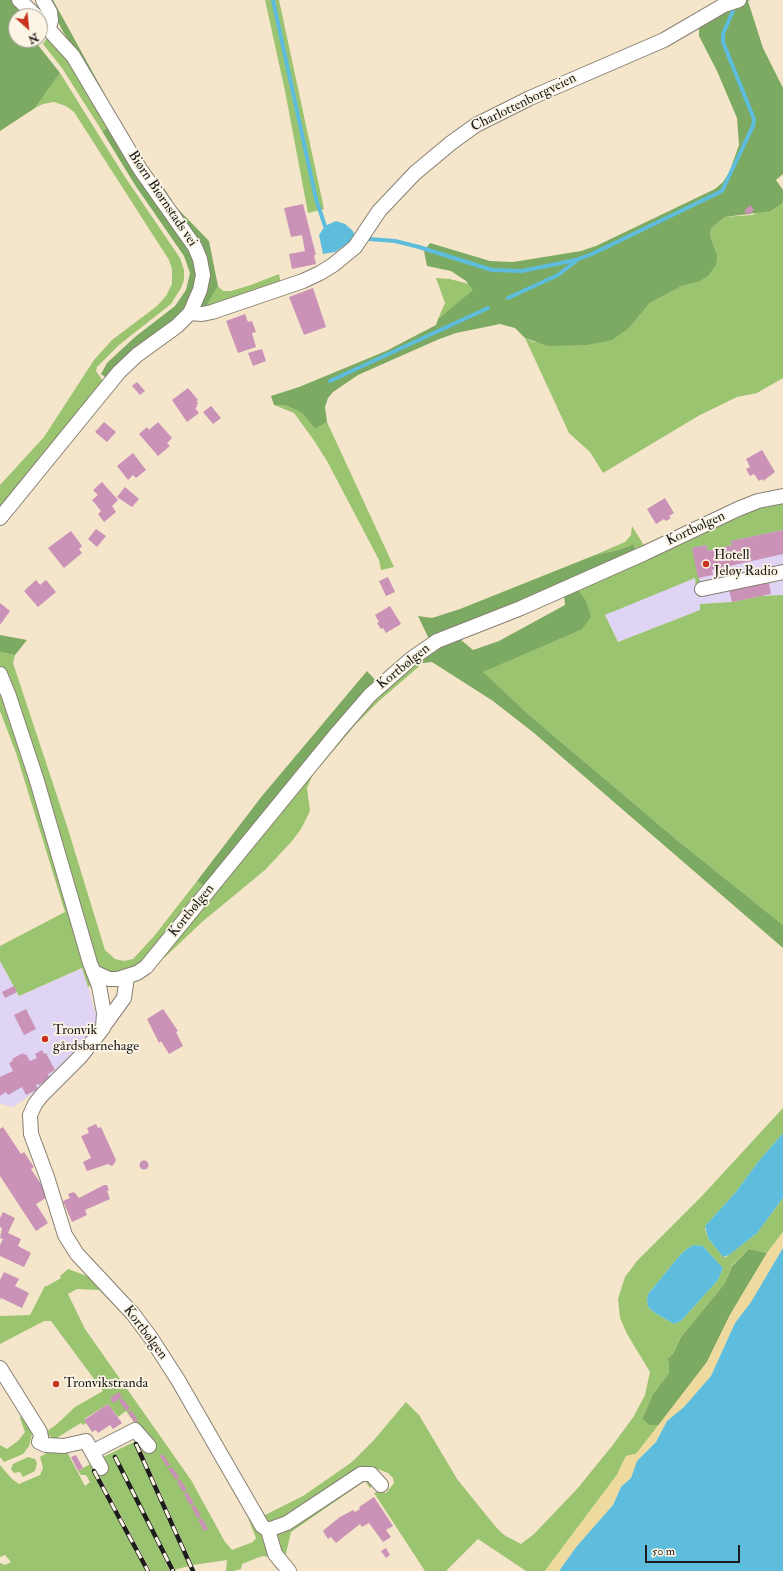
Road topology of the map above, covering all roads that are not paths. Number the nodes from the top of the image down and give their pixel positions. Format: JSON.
{"nodes":[{"id":1,"x":19,"y":0,"type":"edge"},
{"id":2,"x":739,"y":0,"type":"edge"},
{"id":3,"x":28,"y":8,"type":"edge"},
{"id":4,"x":48,"y":9,"type":"edge"},
{"id":5,"x":48,"y":22,"type":"edge"},
{"id":6,"x":48,"y":28,"type":"edge"},
{"id":7,"x":190,"y":313,"type":"junction"},
{"id":8,"x":783,"y":496,"type":"edge"},
{"id":9,"x":0,"y":518,"type":"edge"},
{"id":10,"x":783,"y":572,"type":"edge"},
{"id":11,"x":702,"y":589,"type":"dead end"},
{"id":12,"x":0,"y":674,"type":"edge"},
{"id":13,"x":94,"y":972,"type":"junction"},
{"id":14,"x":127,"y":977,"type":"junction"},
{"id":15,"x":103,"y":1028,"type":"junction"},
{"id":16,"x":4,"y":1375,"type":"edge"},
{"id":17,"x":149,"y":1446,"type":"dead end"},
{"id":18,"x":92,"y":1452,"type":"junction"},
{"id":19,"x":101,"y":1468,"type":"dead end"},
{"id":20,"x":381,"y":1485,"type":"dead end"},
{"id":21,"x":268,"y":1530,"type":"junction"},
{"id":22,"x":290,"y":1571,"type":"edge"}],
"edges":[{"from":1,"to":3,"type":"street"},
{"from":2,"to":7,"type":"street","name":"Charlottenborgveien"},
{"from":4,"to":5,"type":"street"},
{"from":6,"to":7,"type":"street","name":"Biørn Biørnstads vei"},
{"from":7,"to":9,"type":"street","name":"Biørn Biørnstads vei"},
{"from":8,"to":14,"type":"street","name":"Kortbølgen"},
{"from":10,"to":11,"type":"street"},
{"from":12,"to":13,"type":"street"},
{"from":13,"to":14,"type":"street","name":"Kortbølgen"},
{"from":13,"to":15,"type":"street"},
{"from":14,"to":15,"type":"street","name":"Kortbølgen"},
{"from":15,"to":21,"type":"street","name":"Kortbølgen"},
{"from":16,"to":18,"type":"street"},
{"from":17,"to":18,"type":"street"},
{"from":18,"to":19,"type":"street"},
{"from":20,"to":21,"type":"street"},
{"from":21,"to":22,"type":"street"}]}
